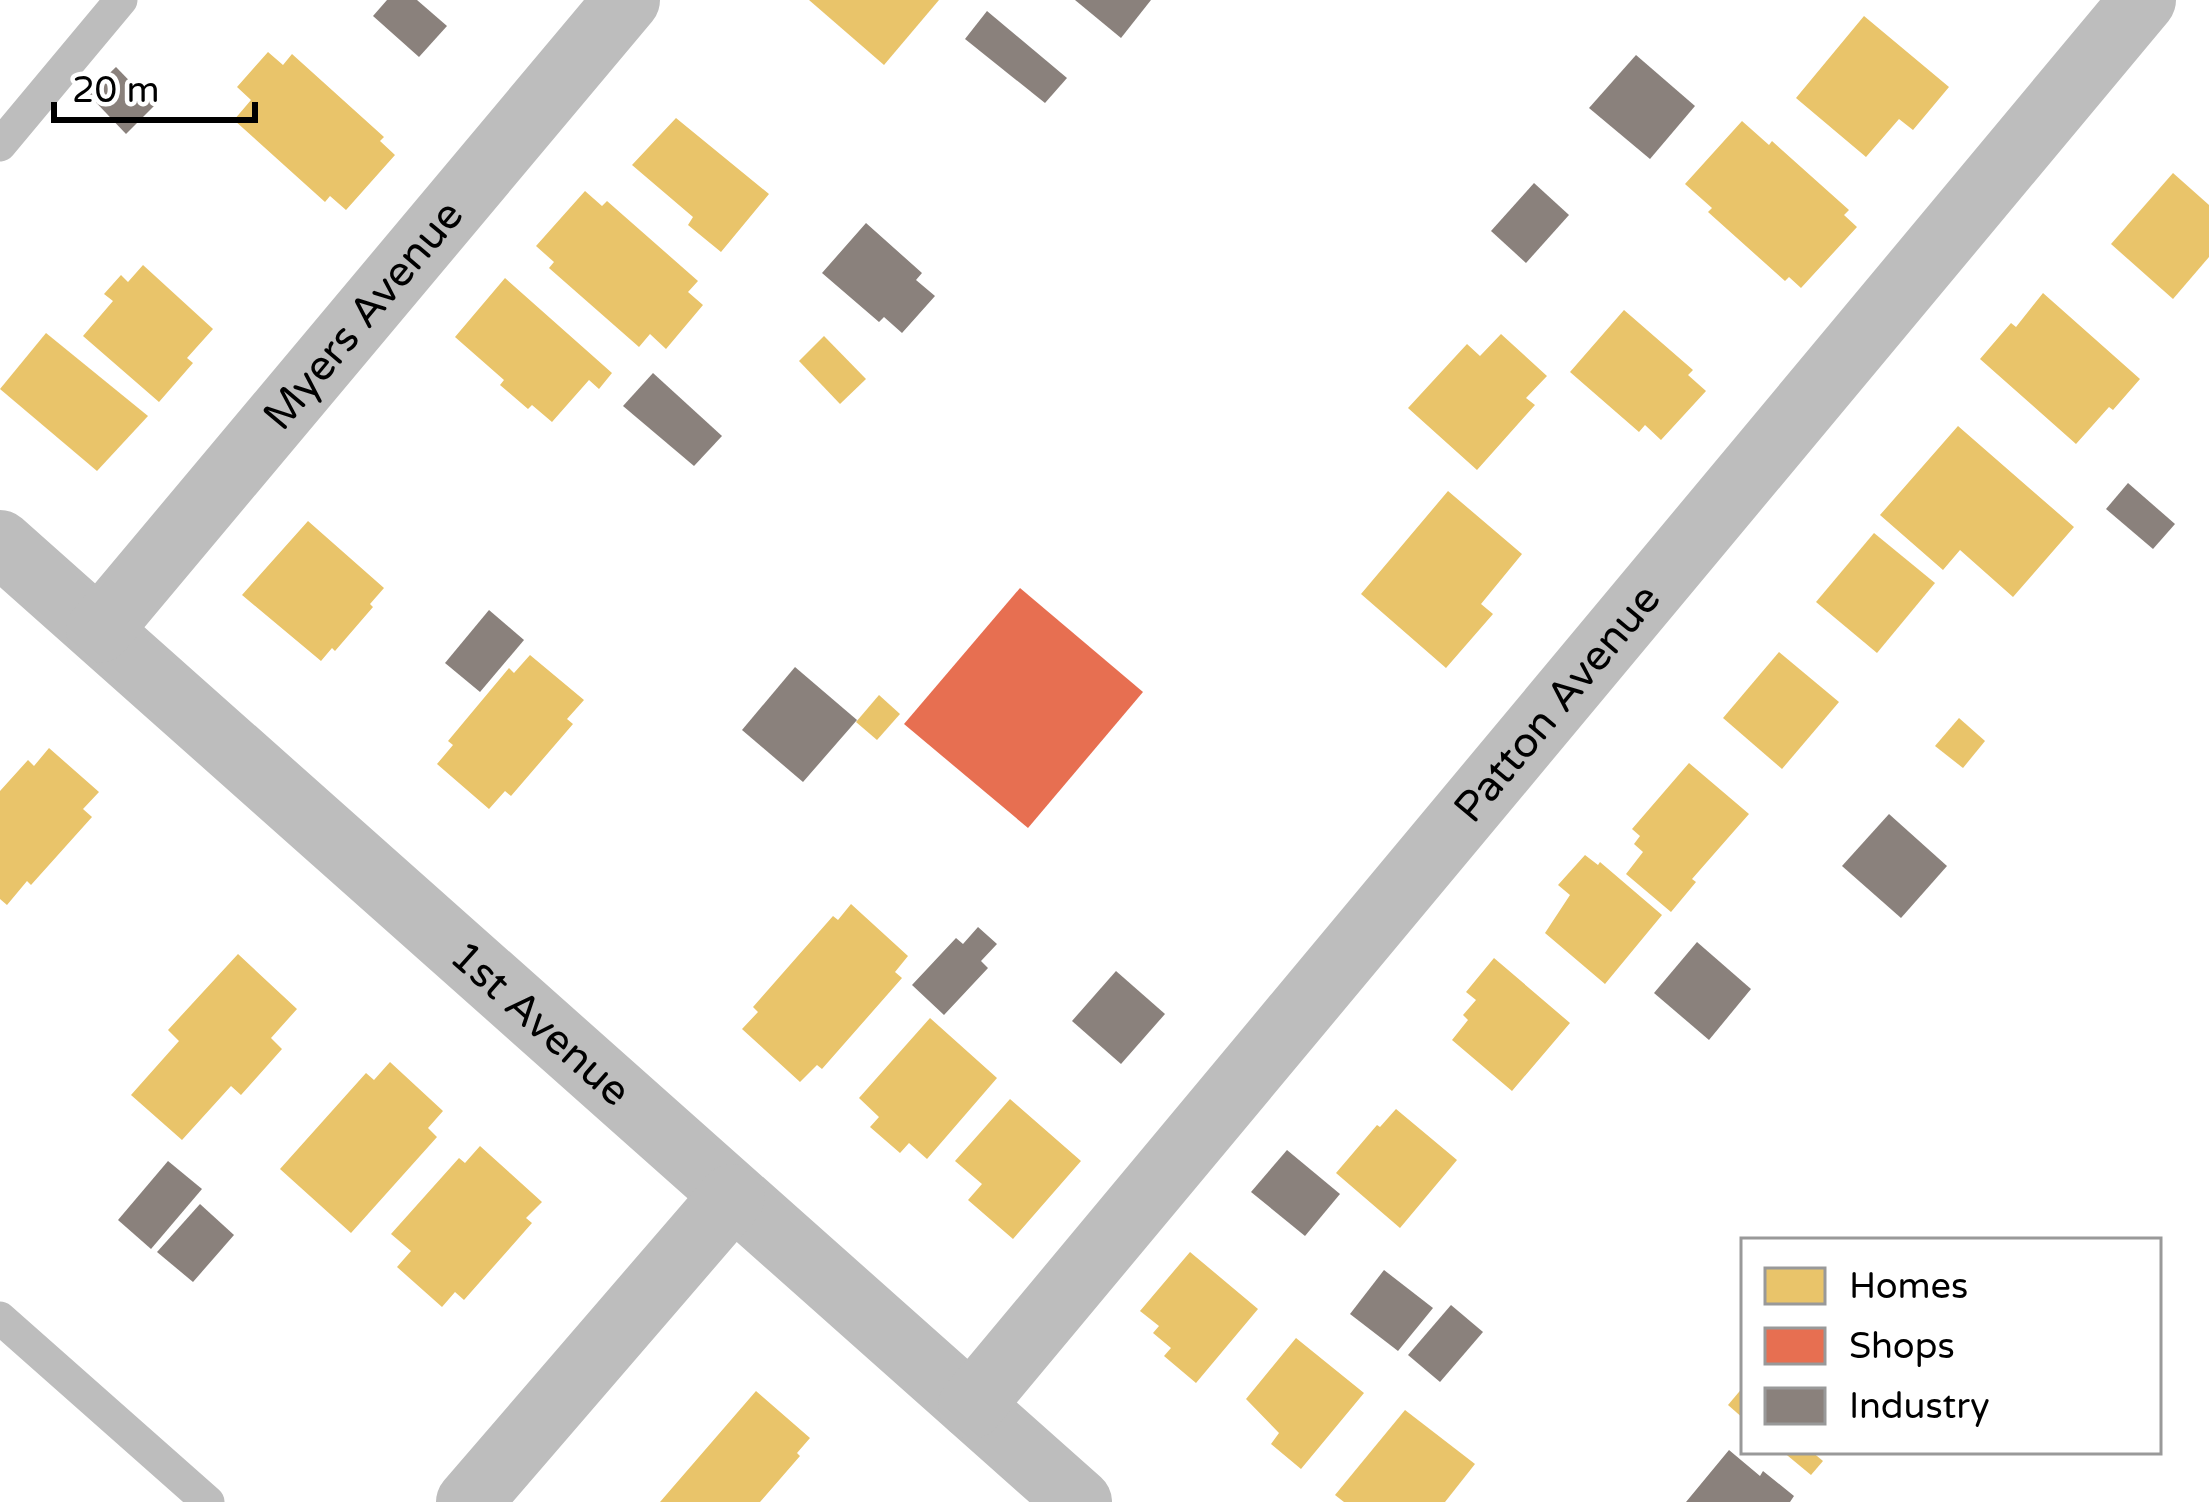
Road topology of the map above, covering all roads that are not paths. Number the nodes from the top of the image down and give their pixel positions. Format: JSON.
{"nodes":[{"id":1,"x":121,"y":0,"type":"edge"},
{"id":2,"x":626,"y":0,"type":"edge"},
{"id":3,"x":2143,"y":0,"type":"edge"},
{"id":4,"x":0,"y":145,"type":"edge"},
{"id":5,"x":0,"y":543,"type":"edge"},
{"id":6,"x":99,"y":630,"type":"junction"},
{"id":7,"x":732,"y":1197,"type":"junction"},
{"id":8,"x":0,"y":1318,"type":"edge"},
{"id":9,"x":971,"y":1406,"type":"junction"},
{"id":10,"x":208,"y":1502,"type":"edge"},
{"id":11,"x":469,"y":1502,"type":"edge"},
{"id":12,"x":1079,"y":1502,"type":"edge"}],
"edges":[{"from":1,"to":4,"type":"lane"},
{"from":2,"to":6,"type":"street","name":"Myers Avenue"},
{"from":3,"to":9,"type":"street","name":"Patton Avenue"},
{"from":5,"to":6,"type":"street","name":"1st Avenue"},
{"from":6,"to":7,"type":"street","name":"1st Avenue"},
{"from":7,"to":9,"type":"street","name":"1st Avenue"},
{"from":7,"to":11,"type":"street"},
{"from":8,"to":10,"type":"lane"},
{"from":9,"to":12,"type":"street","name":"1st Avenue"}]}
